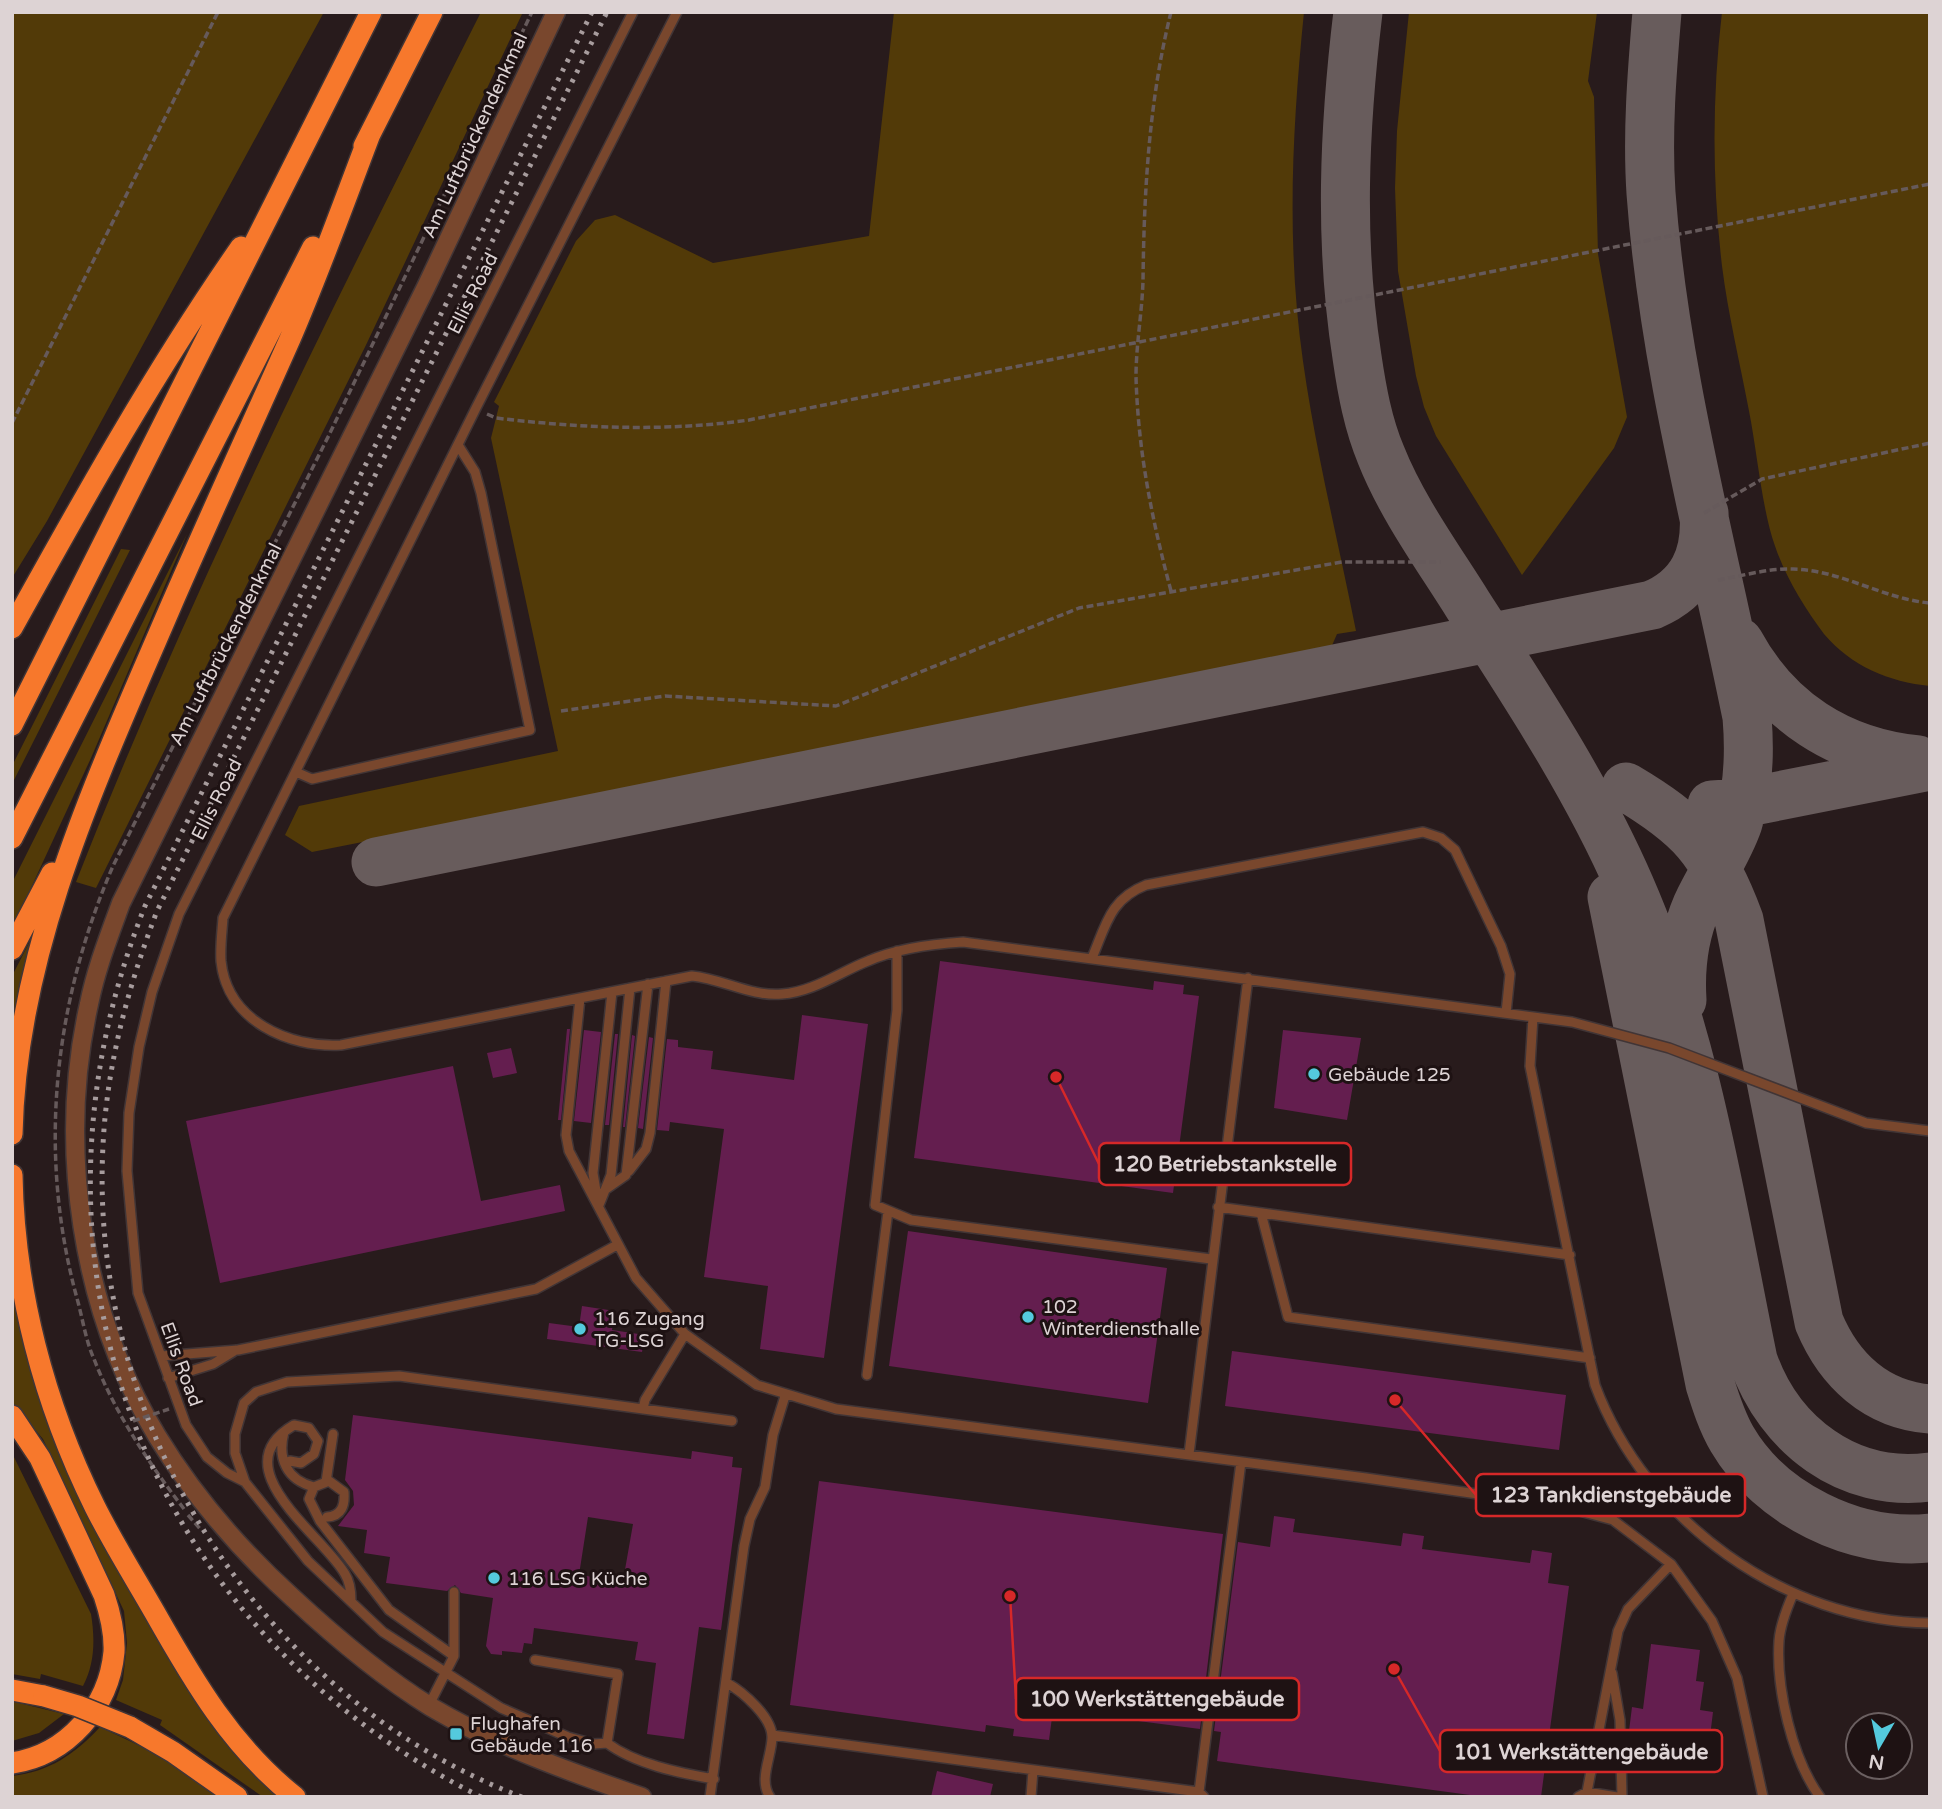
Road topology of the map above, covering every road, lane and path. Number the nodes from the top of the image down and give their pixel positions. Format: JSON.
{"nodes":[{"id":1,"x":218,"y":12,"type":"edge"},
{"id":2,"x":371,"y":12,"type":"edge"},
{"id":3,"x":432,"y":12,"type":"edge"},
{"id":4,"x":532,"y":12,"type":"edge"},
{"id":5,"x":556,"y":12,"type":"edge"},
{"id":6,"x":633,"y":12,"type":"edge"},
{"id":7,"x":677,"y":12,"type":"edge"},
{"id":8,"x":1171,"y":12,"type":"edge"},
{"id":9,"x":370,"y":134,"type":"junction"},
{"id":10,"x":1930,"y":184,"type":"edge"},
{"id":11,"x":285,"y":186,"type":"junction"},
{"id":12,"x":1138,"y":343,"type":"junction"},
{"id":13,"x":476,"y":408,"type":"junction"},
{"id":14,"x":12,"y":423,"type":"edge"},
{"id":15,"x":1930,"y":443,"type":"edge"},
{"id":16,"x":458,"y":445,"type":"junction"},
{"id":17,"x":1704,"y":513,"type":"dead end"},
{"id":18,"x":1441,"y":562,"type":"dead end"},
{"id":19,"x":1718,"y":580,"type":"dead end"},
{"id":20,"x":1171,"y":591,"type":"junction"},
{"id":21,"x":1930,"y":603,"type":"edge"},
{"id":22,"x":12,"y":628,"type":"edge"},
{"id":23,"x":561,"y":711,"type":"dead end"},
{"id":24,"x":12,"y":725,"type":"edge"},
{"id":25,"x":296,"y":772,"type":"junction"},
{"id":26,"x":85,"y":812,"type":"junction"},
{"id":27,"x":12,"y":838,"type":"edge"},
{"id":28,"x":113,"y":866,"type":"dead end"},
{"id":29,"x":12,"y":949,"type":"edge"},
{"id":30,"x":897,"y":951,"type":"junction"},
{"id":31,"x":1092,"y":958,"type":"junction"},
{"id":32,"x":1248,"y":978,"type":"junction"},
{"id":33,"x":666,"y":981,"type":"junction"},
{"id":34,"x":648,"y":984,"type":"junction"},
{"id":35,"x":630,"y":988,"type":"junction"},
{"id":36,"x":611,"y":992,"type":"junction"},
{"id":37,"x":580,"y":998,"type":"junction"},
{"id":38,"x":1506,"y":1013,"type":"junction"},
{"id":39,"x":1533,"y":1017,"type":"junction"},
{"id":40,"x":1930,"y":1131,"type":"edge"},
{"id":41,"x":12,"y":1134,"type":"edge"},
{"id":42,"x":12,"y":1175,"type":"edge"},
{"id":43,"x":626,"y":1175,"type":"junction"},
{"id":44,"x":605,"y":1191,"type":"junction"},
{"id":45,"x":599,"y":1205,"type":"junction"},
{"id":46,"x":1218,"y":1208,"type":"junction"},
{"id":47,"x":888,"y":1211,"type":"junction"},
{"id":48,"x":1261,"y":1213,"type":"junction"},
{"id":49,"x":617,"y":1245,"type":"junction"},
{"id":50,"x":1570,"y":1255,"type":"junction"},
{"id":51,"x":1211,"y":1259,"type":"junction"},
{"id":52,"x":685,"y":1334,"type":"junction"},
{"id":53,"x":238,"y":1350,"type":"junction"},
{"id":54,"x":161,"y":1356,"type":"junction"},
{"id":55,"x":1590,"y":1358,"type":"junction"},
{"id":56,"x":867,"y":1375,"type":"dead end"},
{"id":57,"x":168,"y":1378,"type":"junction"},
{"id":58,"x":785,"y":1396,"type":"junction"},
{"id":59,"x":169,"y":1409,"type":"dead end"},
{"id":60,"x":643,"y":1409,"type":"junction"},
{"id":61,"x":12,"y":1416,"type":"edge"},
{"id":62,"x":133,"y":1421,"type":"dead end"},
{"id":63,"x":732,"y":1421,"type":"dead end"},
{"id":64,"x":285,"y":1430,"type":"junction"},
{"id":65,"x":333,"y":1434,"type":"dead end"},
{"id":66,"x":1189,"y":1454,"type":"junction"},
{"id":67,"x":290,"y":1461,"type":"dead end"},
{"id":68,"x":1241,"y":1462,"type":"junction"},
{"id":69,"x":245,"y":1482,"type":"junction"},
{"id":70,"x":326,"y":1482,"type":"junction"},
{"id":71,"x":314,"y":1487,"type":"junction"},
{"id":72,"x":327,"y":1517,"type":"dead end"},
{"id":73,"x":1671,"y":1564,"type":"junction"},
{"id":74,"x":454,"y":1592,"type":"dead end"},
{"id":75,"x":1793,"y":1594,"type":"junction"},
{"id":76,"x":351,"y":1601,"type":"junction"},
{"id":77,"x":1930,"y":1623,"type":"edge"},
{"id":78,"x":454,"y":1656,"type":"junction"},
{"id":79,"x":535,"y":1660,"type":"dead end"},
{"id":80,"x":1611,"y":1668,"type":"junction"},
{"id":81,"x":447,"y":1675,"type":"junction"},
{"id":82,"x":727,"y":1683,"type":"junction"},
{"id":83,"x":12,"y":1690,"type":"edge"},
{"id":84,"x":429,"y":1705,"type":"junction"},
{"id":85,"x":772,"y":1735,"type":"junction"},
{"id":86,"x":607,"y":1743,"type":"junction"},
{"id":87,"x":12,"y":1763,"type":"edge"},
{"id":88,"x":1033,"y":1770,"type":"junction"},
{"id":89,"x":714,"y":1779,"type":"junction"},
{"id":90,"x":1202,"y":1794,"type":"edge"},
{"id":91,"x":1584,"y":1795,"type":"edge"},
{"id":92,"x":237,"y":1797,"type":"edge"},
{"id":93,"x":295,"y":1797,"type":"edge"},
{"id":94,"x":642,"y":1797,"type":"edge"},
{"id":95,"x":710,"y":1797,"type":"edge"},
{"id":96,"x":771,"y":1797,"type":"edge"},
{"id":97,"x":1031,"y":1797,"type":"edge"},
{"id":98,"x":1617,"y":1797,"type":"edge"},
{"id":99,"x":1622,"y":1797,"type":"edge"},
{"id":100,"x":1763,"y":1797,"type":"edge"},
{"id":101,"x":1819,"y":1797,"type":"edge"}],
"edges":[{"from":1,"to":14,"type":"path"},
{"from":2,"to":11,"type":"highway"},
{"from":3,"to":9,"type":"highway"},
{"from":4,"to":28,"type":"path"},
{"from":5,"to":84,"type":"street","name":"Am Luftbrückendenkmal"},
{"from":6,"to":54,"type":"lane","name":"Ellis Road"},
{"from":7,"to":13,"type":"lane"},
{"from":8,"to":12,"type":"path"},
{"from":9,"to":26,"type":"highway"},
{"from":9,"to":27,"type":"highway"},
{"from":10,"to":12,"type":"path"},
{"from":11,"to":22,"type":"highway"},
{"from":11,"to":24,"type":"highway"},
{"from":12,"to":13,"type":"path"},
{"from":12,"to":20,"type":"path"},
{"from":13,"to":16,"type":"lane"},
{"from":15,"to":17,"type":"path"},
{"from":16,"to":25,"type":"lane"},
{"from":16,"to":25,"type":"lane"},
{"from":18,"to":20,"type":"path"},
{"from":19,"to":21,"type":"path"},
{"from":20,"to":23,"type":"path"},
{"from":25,"to":37,"type":"lane"},
{"from":26,"to":29,"type":"highway"},
{"from":26,"to":41,"type":"highway"},
{"from":30,"to":31,"type":"lane"},
{"from":30,"to":33,"type":"lane"},
{"from":30,"to":47,"type":"lane"},
{"from":31,"to":32,"type":"lane"},
{"from":31,"to":38,"type":"lane"},
{"from":32,"to":38,"type":"lane"},
{"from":32,"to":46,"type":"lane"},
{"from":33,"to":34,"type":"lane"},
{"from":33,"to":43,"type":"lane"},
{"from":34,"to":35,"type":"lane"},
{"from":34,"to":43,"type":"lane"},
{"from":35,"to":36,"type":"lane"},
{"from":35,"to":44,"type":"lane"},
{"from":36,"to":37,"type":"lane"},
{"from":36,"to":45,"type":"lane"},
{"from":37,"to":45,"type":"lane"},
{"from":38,"to":39,"type":"lane"},
{"from":39,"to":40,"type":"lane"},
{"from":39,"to":50,"type":"lane"},
{"from":42,"to":93,"type":"highway"},
{"from":43,"to":44,"type":"lane"},
{"from":44,"to":45,"type":"lane"},
{"from":45,"to":49,"type":"lane"},
{"from":46,"to":48,"type":"lane"},
{"from":46,"to":51,"type":"lane"},
{"from":47,"to":51,"type":"lane"},
{"from":47,"to":56,"type":"lane"},
{"from":48,"to":50,"type":"lane"},
{"from":48,"to":55,"type":"lane"},
{"from":49,"to":52,"type":"lane"},
{"from":49,"to":53,"type":"lane"},
{"from":50,"to":55,"type":"lane"},
{"from":51,"to":66,"type":"lane"},
{"from":52,"to":58,"type":"lane"},
{"from":52,"to":60,"type":"lane"},
{"from":53,"to":54,"type":"lane"},
{"from":53,"to":57,"type":"lane"},
{"from":54,"to":57,"type":"lane","name":"Ellis Road"},
{"from":55,"to":75,"type":"lane"},
{"from":57,"to":69,"type":"lane","name":"Ellis Road"},
{"from":58,"to":66,"type":"lane"},
{"from":58,"to":82,"type":"lane"},
{"from":59,"to":62,"type":"path","bridge":true},
{"from":60,"to":63,"type":"lane"},
{"from":60,"to":69,"type":"lane"},
{"from":61,"to":87,"type":"highway"},
{"from":64,"to":67,"type":"lane"},
{"from":64,"to":71,"type":"lane"},
{"from":64,"to":76,"type":"lane"},
{"from":65,"to":70,"type":"lane"},
{"from":66,"to":68,"type":"lane"},
{"from":68,"to":73,"type":"lane"},
{"from":68,"to":90,"type":"lane"},
{"from":69,"to":76,"type":"lane","name":"Ellis Road"},
{"from":70,"to":71,"type":"lane"},
{"from":70,"to":72,"type":"lane"},
{"from":71,"to":78,"type":"lane"},
{"from":73,"to":80,"type":"lane"},
{"from":73,"to":100,"type":"lane"},
{"from":74,"to":78,"type":"lane"},
{"from":75,"to":77,"type":"lane"},
{"from":75,"to":101,"type":"lane"},
{"from":76,"to":81,"type":"lane","name":"Ellis Road"},
{"from":78,"to":81,"type":"lane"},
{"from":79,"to":86,"type":"lane"},
{"from":80,"to":91,"type":"lane"},
{"from":80,"to":99,"type":"lane"},
{"from":81,"to":84,"type":"lane"},
{"from":81,"to":86,"type":"lane","name":"Ellis Road"},
{"from":82,"to":85,"type":"lane"},
{"from":82,"to":89,"type":"lane"},
{"from":83,"to":92,"type":"highway","bridge":true},
{"from":84,"to":94,"type":"street","name":"Am Luftbrückendenkmal"},
{"from":85,"to":88,"type":"lane"},
{"from":85,"to":96,"type":"lane"},
{"from":86,"to":89,"type":"lane","name":"Ellis Road"},
{"from":88,"to":90,"type":"lane"},
{"from":88,"to":97,"type":"lane"},
{"from":89,"to":95,"type":"lane"},
{"from":91,"to":98,"type":"lane"}]}
